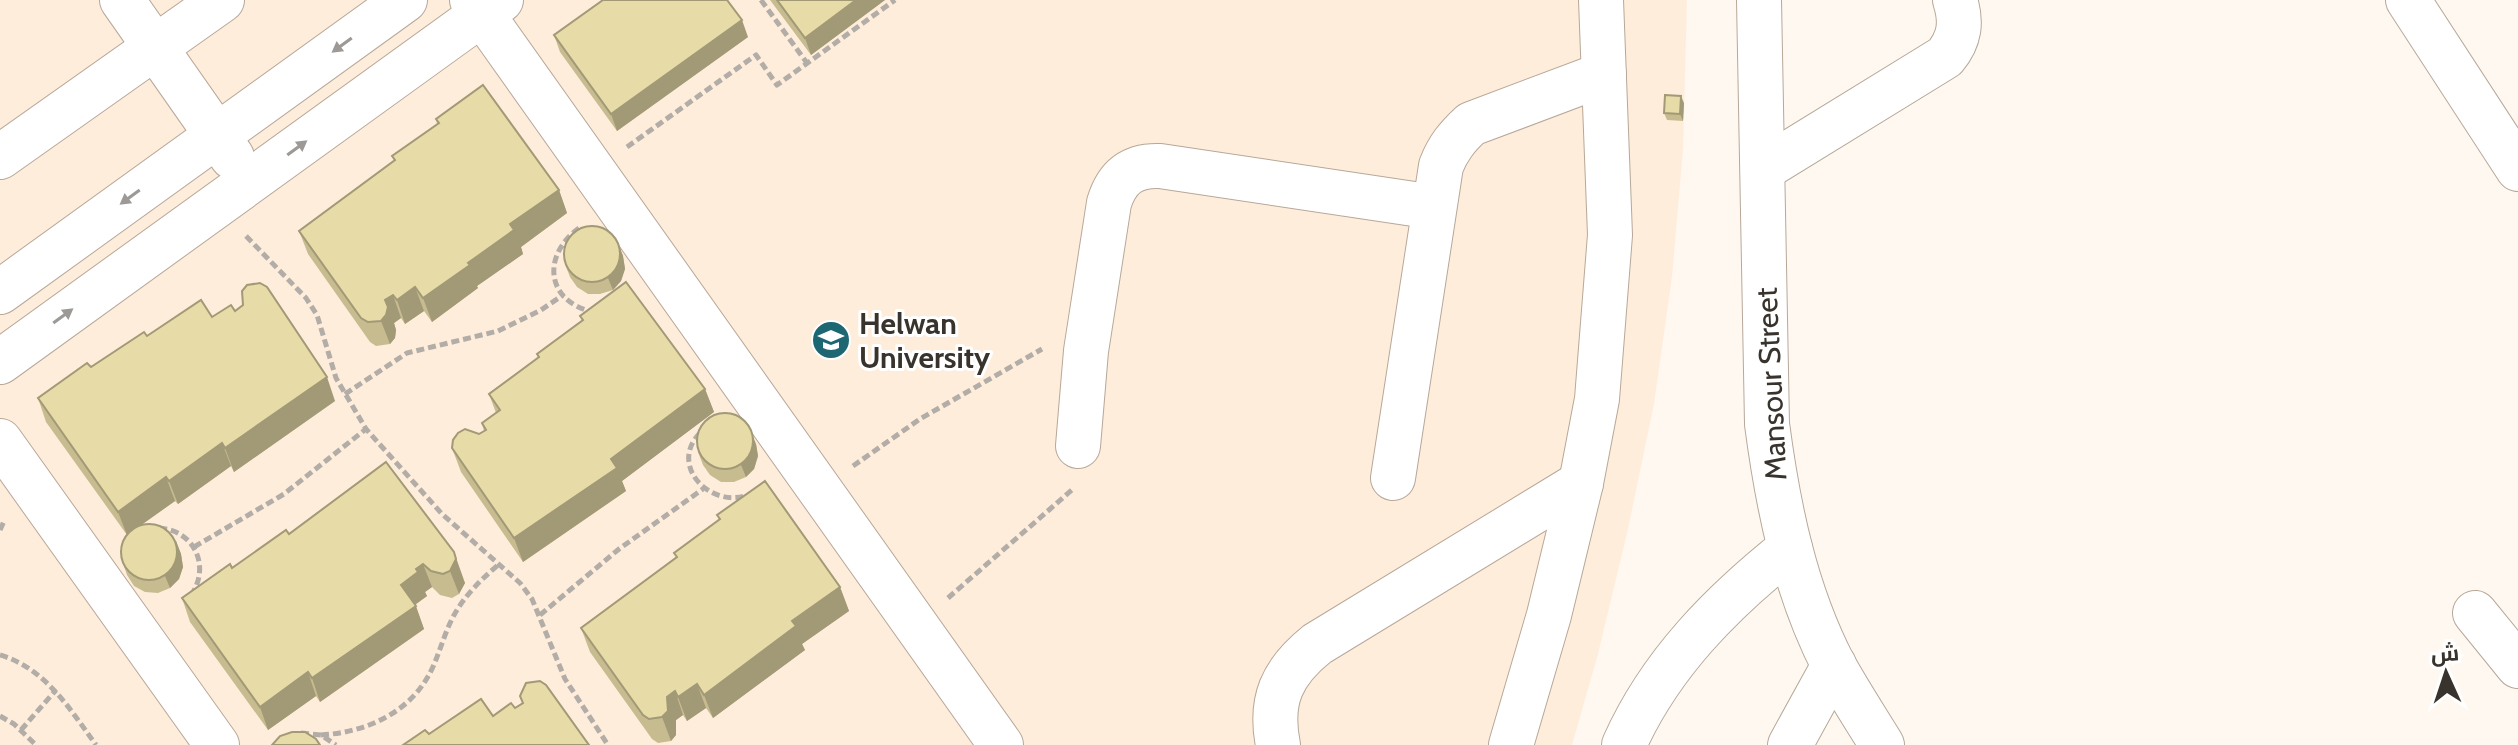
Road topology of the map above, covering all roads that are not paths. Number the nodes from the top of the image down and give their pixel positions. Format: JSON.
{"nodes":[{"id":1,"x":122,"y":0,"type":"edge"},
{"id":2,"x":222,"y":0,"type":"edge"},
{"id":3,"x":405,"y":0,"type":"edge"},
{"id":4,"x":1601,"y":0,"type":"edge"},
{"id":5,"x":1759,"y":0,"type":"edge"},
{"id":6,"x":1955,"y":0,"type":"edge"},
{"id":7,"x":2408,"y":0,"type":"edge"},
{"id":8,"x":485,"y":5,"type":"edge"},
{"id":9,"x":155,"y":47,"type":"junction"},
{"id":10,"x":1604,"y":74,"type":"junction"},
{"id":11,"x":216,"y":135,"type":"junction"},
{"id":12,"x":0,"y":157,"type":"edge"},
{"id":13,"x":1763,"y":169,"type":"junction"},
{"id":14,"x":2518,"y":169,"type":"edge"},
{"id":15,"x":233,"y":194,"type":"junction"},
{"id":16,"x":1434,"y":207,"type":"junction"},
{"id":17,"x":0,"y":292,"type":"edge"},
{"id":18,"x":0,"y":362,"type":"edge"},
{"id":19,"x":0,"y":441,"type":"edge"},
{"id":20,"x":1078,"y":446,"type":"road end"},
{"id":21,"x":1393,"y":478,"type":"dead end"},
{"id":22,"x":1581,"y":483,"type":"junction"},
{"id":23,"x":1790,"y":548,"type":"junction"},
{"id":24,"x":2475,"y":613,"type":"dead end"},
{"id":25,"x":1834,"y":665,"type":"junction"},
{"id":26,"x":2518,"y":666,"type":"edge"},
{"id":27,"x":217,"y":745,"type":"edge"},
{"id":28,"x":1001,"y":745,"type":"edge"},
{"id":29,"x":1278,"y":745,"type":"edge"},
{"id":30,"x":1511,"y":745,"type":"edge"},
{"id":31,"x":1624,"y":745,"type":"edge"},
{"id":32,"x":1790,"y":745,"type":"edge"},
{"id":33,"x":1882,"y":745,"type":"edge"}],
"edges":[{"from":1,"to":9,"type":"street"},
{"from":2,"to":9,"type":"street"},
{"from":3,"to":11,"type":"street","one_way":true},
{"from":4,"to":10,"type":"street"},
{"from":5,"to":13,"type":"street","name":"Mansour Street"},
{"from":6,"to":13,"type":"street"},
{"from":7,"to":14,"type":"street"},
{"from":15,"to":8,"type":"street","one_way":true},
{"from":8,"to":28,"type":"street"},
{"from":9,"to":11,"type":"street"},
{"from":9,"to":12,"type":"street"},
{"from":10,"to":16,"type":"street"},
{"from":10,"to":22,"type":"street"},
{"from":11,"to":15,"type":"street"},
{"from":11,"to":17,"type":"street","one_way":true},
{"from":13,"to":23,"type":"street","name":"Mansour Street"},
{"from":18,"to":15,"type":"street","one_way":true},
{"from":16,"to":20,"type":"street"},
{"from":16,"to":21,"type":"street"},
{"from":19,"to":27,"type":"street"},
{"from":22,"to":29,"type":"street"},
{"from":22,"to":30,"type":"street"},
{"from":23,"to":25,"type":"street","name":"Mansour Street"},
{"from":23,"to":31,"type":"street"},
{"from":24,"to":26,"type":"street"},
{"from":25,"to":32,"type":"street"},
{"from":25,"to":33,"type":"street","name":"Mansour Street"}]}
